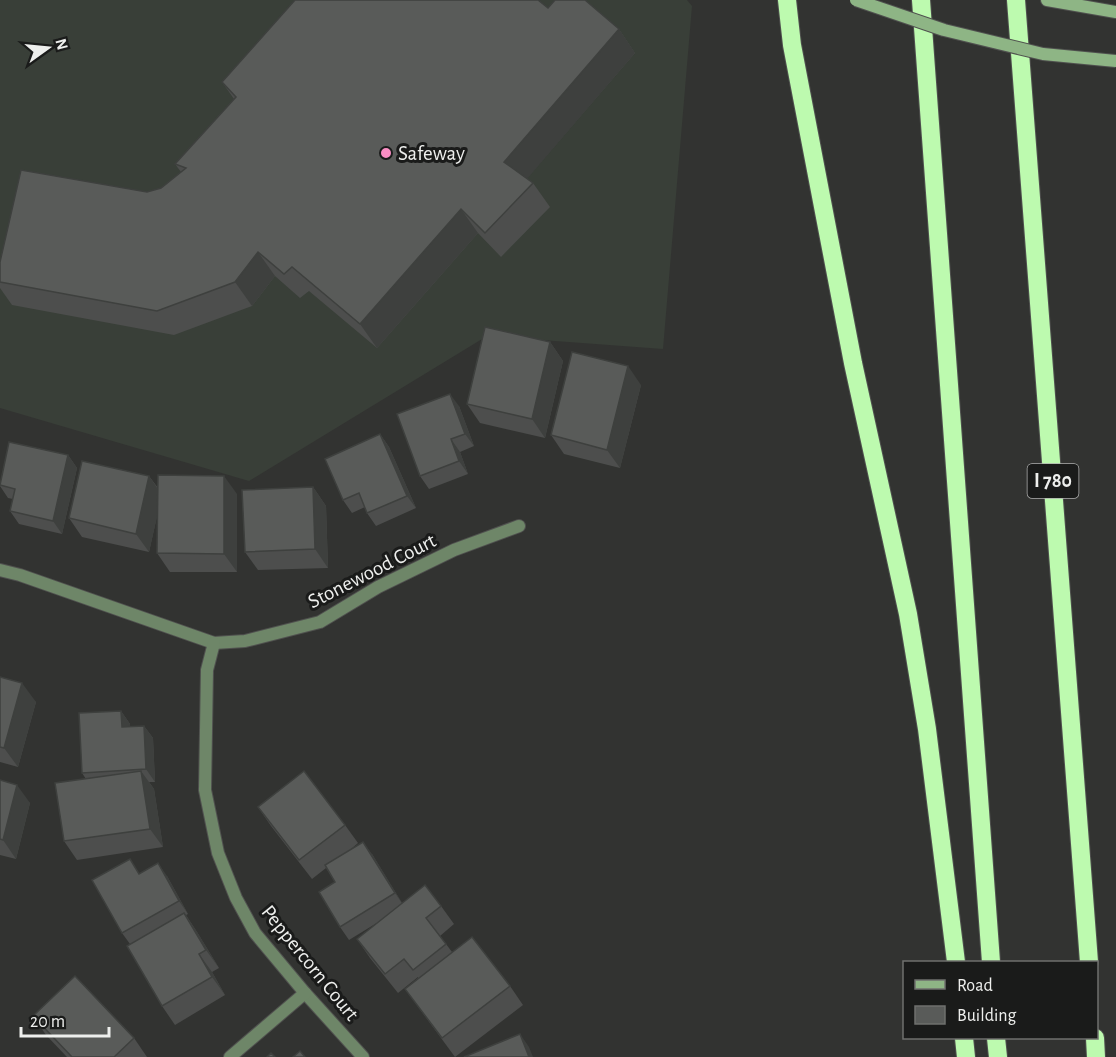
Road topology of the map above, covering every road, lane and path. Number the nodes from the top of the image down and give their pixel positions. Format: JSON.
{"nodes":[{"id":1,"x":787,"y":0,"type":"edge"},
{"id":2,"x":856,"y":0,"type":"edge"},
{"id":3,"x":921,"y":0,"type":"edge"},
{"id":4,"x":1016,"y":0,"type":"edge"},
{"id":5,"x":1047,"y":0,"type":"edge"},
{"id":6,"x":1116,"y":12,"type":"edge"},
{"id":7,"x":1116,"y":61,"type":"edge"},
{"id":8,"x":519,"y":526,"type":"dead end"},
{"id":9,"x":0,"y":570,"type":"edge"},
{"id":10,"x":214,"y":643,"type":"junction"},
{"id":11,"x":956,"y":961,"type":"edge"},
{"id":12,"x":991,"y":961,"type":"edge"},
{"id":13,"x":1089,"y":961,"type":"edge"},
{"id":14,"x":305,"y":993,"type":"junction"},
{"id":15,"x":964,"y":1039,"type":"edge"},
{"id":16,"x":996,"y":1039,"type":"edge"},
{"id":17,"x":1095,"y":1039,"type":"edge"},
{"id":18,"x":230,"y":1057,"type":"edge"},
{"id":19,"x":363,"y":1057,"type":"edge"},
{"id":20,"x":966,"y":1057,"type":"edge"},
{"id":21,"x":998,"y":1057,"type":"edge"},
{"id":22,"x":1096,"y":1057,"type":"edge"}],
"edges":[{"from":1,"to":11,"type":"highway"},
{"from":2,"to":7,"type":"main road","bridge":true},
{"from":3,"to":12,"type":"highway"},
{"from":4,"to":13,"type":"highway","number":"I 780"},
{"from":5,"to":6,"type":"main road"},
{"from":8,"to":10,"type":"street","name":"Stonewood Court"},
{"from":9,"to":10,"type":"street","name":"Stonewood Court"},
{"from":10,"to":14,"type":"street","name":"Peppercorn Court"},
{"from":14,"to":18,"type":"street"},
{"from":14,"to":19,"type":"street","name":"Peppercorn Court"},
{"from":15,"to":20,"type":"highway"},
{"from":16,"to":21,"type":"highway"},
{"from":17,"to":22,"type":"highway"}]}
